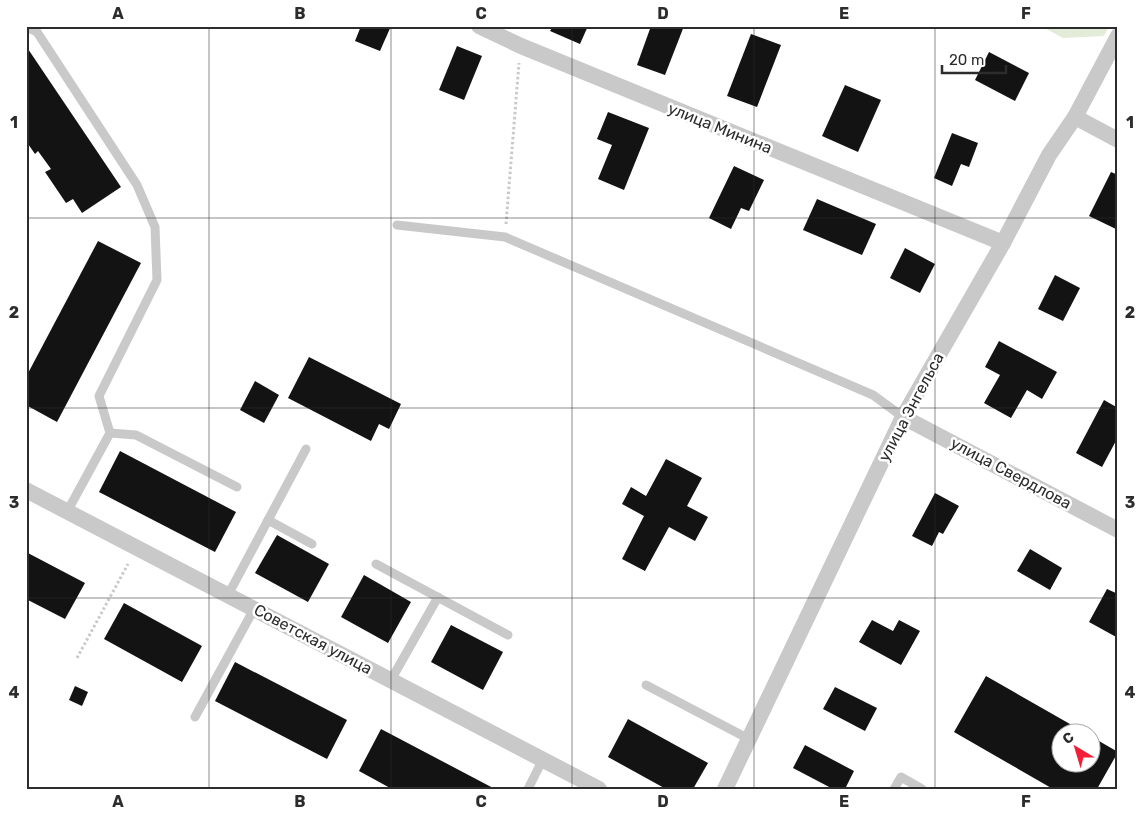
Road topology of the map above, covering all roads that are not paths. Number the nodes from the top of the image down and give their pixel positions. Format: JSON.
{"nodes":[{"id":1,"x":479,"y":26,"type":"edge"},
{"id":2,"x":26,"y":27,"type":"edge"},
{"id":3,"x":1118,"y":36,"type":"edge"},
{"id":4,"x":1075,"y":117,"type":"junction"},
{"id":5,"x":1118,"y":140,"type":"edge"},
{"id":6,"x":397,"y":225,"type":"dead end"},
{"id":7,"x":1003,"y":243,"type":"junction"},
{"id":8,"x":903,"y":417,"type":"junction"},
{"id":9,"x":110,"y":433,"type":"junction"},
{"id":10,"x":306,"y":449,"type":"dead end"},
{"id":11,"x":237,"y":487,"type":"dead end"},
{"id":12,"x":26,"y":490,"type":"edge"},
{"id":13,"x":68,"y":512,"type":"junction"},
{"id":14,"x":268,"y":520,"type":"junction"},
{"id":15,"x":1118,"y":530,"type":"edge"},
{"id":16,"x":312,"y":544,"type":"dead end"},
{"id":17,"x":376,"y":564,"type":"dead end"},
{"id":18,"x":228,"y":595,"type":"junction"},
{"id":19,"x":438,"y":597,"type":"junction"},
{"id":20,"x":254,"y":609,"type":"junction"},
{"id":21,"x":508,"y":635,"type":"dead end"},
{"id":22,"x":391,"y":680,"type":"junction"},
{"id":23,"x":646,"y":685,"type":"dead end"},
{"id":24,"x":195,"y":717,"type":"dead end"},
{"id":25,"x":749,"y":739,"type":"junction"},
{"id":26,"x":543,"y":759,"type":"junction"},
{"id":27,"x":528,"y":789,"type":"edge"},
{"id":28,"x":600,"y":789,"type":"edge"},
{"id":29,"x":725,"y":789,"type":"edge"},
{"id":30,"x":894,"y":789,"type":"edge"},
{"id":31,"x":922,"y":789,"type":"edge"}],
"edges":[{"from":1,"to":7,"type":"street","name":"улица Минина"},
{"from":2,"to":9,"type":"lane"},
{"from":3,"to":4,"type":"street","name":"улица Энгельса"},
{"from":4,"to":5,"type":"street"},
{"from":4,"to":7,"type":"street","name":"улица Энгельса"},
{"from":6,"to":8,"type":"lane"},
{"from":7,"to":8,"type":"street","name":"улица Энгельса"},
{"from":8,"to":15,"type":"street","name":"улица Свердлова"},
{"from":8,"to":25,"type":"street","name":"улица Энгельса"},
{"from":9,"to":11,"type":"lane"},
{"from":9,"to":13,"type":"lane"},
{"from":10,"to":14,"type":"lane"},
{"from":12,"to":13,"type":"street","name":"Советская улица"},
{"from":13,"to":18,"type":"street","name":"Советская улица"},
{"from":14,"to":16,"type":"lane"},
{"from":14,"to":18,"type":"lane"},
{"from":17,"to":19,"type":"lane"},
{"from":18,"to":20,"type":"street","name":"Советская улица"},
{"from":19,"to":21,"type":"lane"},
{"from":19,"to":22,"type":"lane"},
{"from":20,"to":22,"type":"street","name":"Советская улица"},
{"from":20,"to":24,"type":"lane"},
{"from":22,"to":26,"type":"street","name":"Советская улица"},
{"from":23,"to":25,"type":"lane"},
{"from":25,"to":29,"type":"street","name":"улица Энгельса"},
{"from":26,"to":27,"type":"lane"},
{"from":26,"to":28,"type":"street","name":"Советская улица"},
{"from":30,"to":31,"type":"lane"}]}
